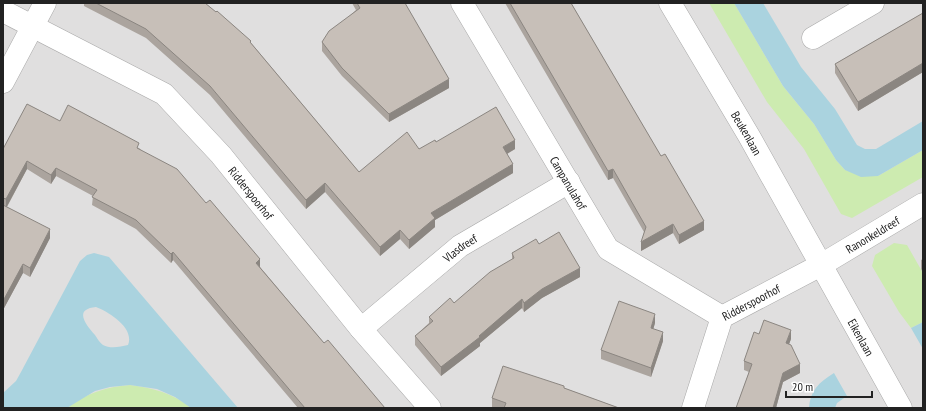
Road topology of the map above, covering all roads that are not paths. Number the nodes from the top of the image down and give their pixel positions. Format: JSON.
{"nodes":[{"id":1,"x":45,"y":3,"type":"edge"},
{"id":2,"x":462,"y":3,"type":"edge"},
{"id":3,"x":670,"y":3,"type":"edge"},
{"id":4,"x":873,"y":3,"type":"edge"},
{"id":5,"x":3,"y":11,"type":"edge"},
{"id":6,"x":32,"y":27,"type":"junction"},
{"id":7,"x":813,"y":38,"type":"dead end"},
{"id":8,"x":3,"y":82,"type":"edge"},
{"id":9,"x":569,"y":182,"type":"junction"},
{"id":10,"x":923,"y":204,"type":"edge"},
{"id":11,"x":822,"y":265,"type":"junction"},
{"id":12,"x":722,"y":317,"type":"junction"},
{"id":13,"x":361,"y":329,"type":"junction"},
{"id":14,"x":430,"y":408,"type":"edge"},
{"id":15,"x":693,"y":408,"type":"edge"},
{"id":16,"x":901,"y":408,"type":"edge"}],
"edges":[{"from":1,"to":6,"type":"street"},
{"from":2,"to":9,"type":"street","name":"Campanulahof"},
{"from":3,"to":11,"type":"street","name":"Beukenlaan"},
{"from":4,"to":7,"type":"street"},
{"from":5,"to":6,"type":"street","name":"Ridderspoorhof"},
{"from":6,"to":8,"type":"street"},
{"from":6,"to":13,"type":"street","name":"Ridderspoorhof"},
{"from":9,"to":12,"type":"street","name":"Campanulahof"},
{"from":9,"to":13,"type":"street","name":"Vlasdreef"},
{"from":10,"to":11,"type":"street","name":"Ranonkeldreef"},
{"from":11,"to":12,"type":"street","name":"Ridderspoorhof"},
{"from":11,"to":16,"type":"street","name":"Eikenlaan"},
{"from":12,"to":15,"type":"street","name":"Ridderspoorhof"},
{"from":13,"to":14,"type":"street","name":"Ridderspoorhof"}]}
